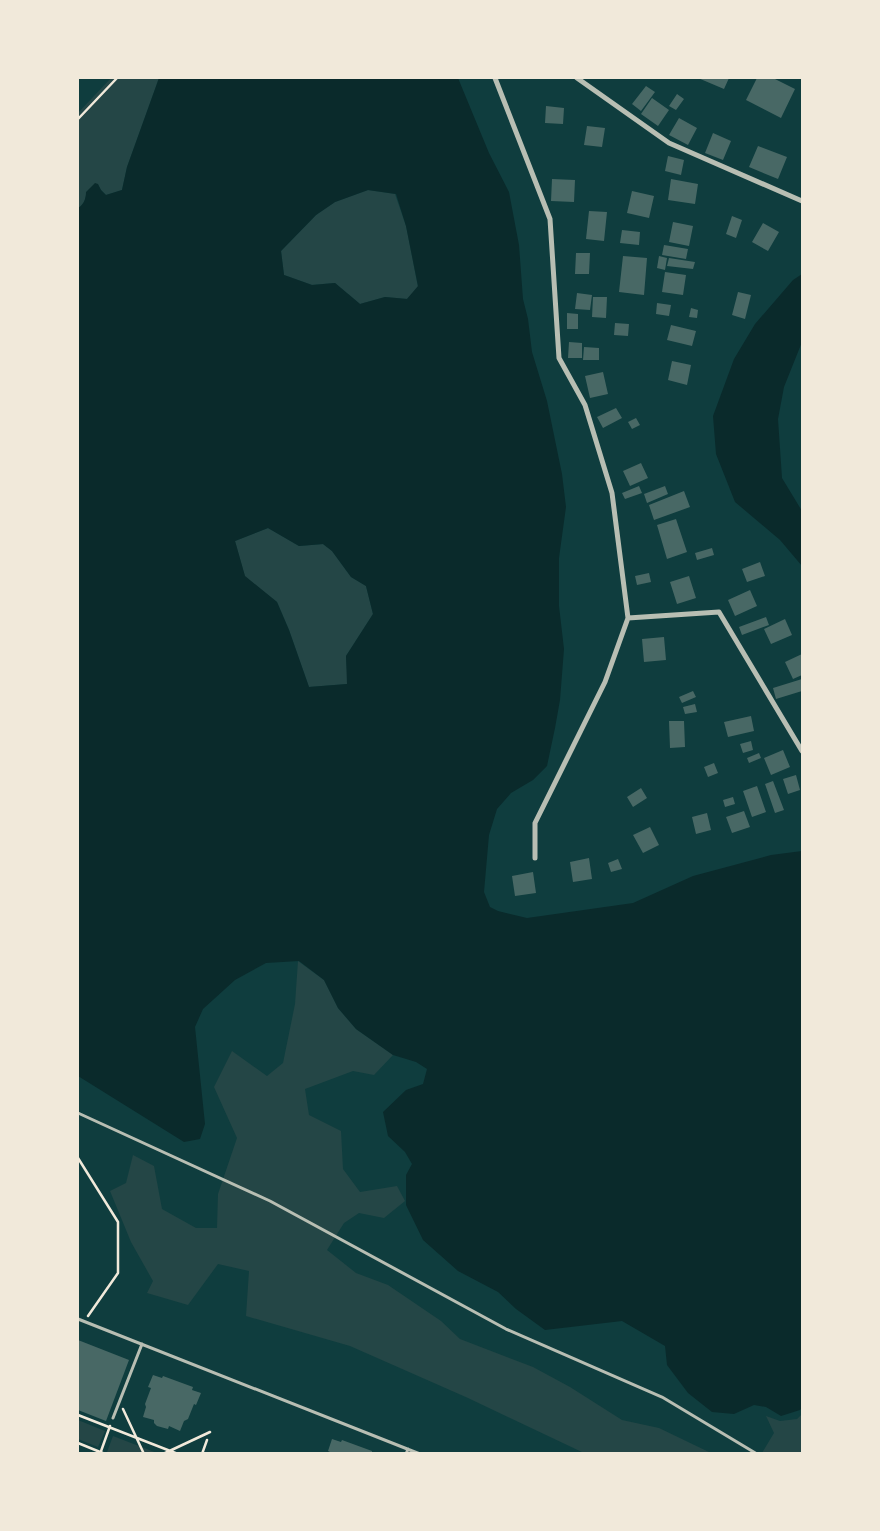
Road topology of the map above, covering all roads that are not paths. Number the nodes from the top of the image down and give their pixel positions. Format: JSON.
{"nodes":[{"id":1,"x":495,"y":78,"type":"edge"},
{"id":2,"x":577,"y":78,"type":"edge"},
{"id":3,"x":802,"y":201,"type":"edge"},
{"id":4,"x":628,"y":618,"type":"junction"},
{"id":5,"x":802,"y":751,"type":"edge"},
{"id":6,"x":535,"y":858,"type":"dead end"},
{"id":7,"x":78,"y":1113,"type":"edge"},
{"id":8,"x":78,"y":1319,"type":"edge"},
{"id":9,"x":142,"y":1344,"type":"junction"},
{"id":10,"x":114,"y":1418,"type":"road end"},
{"id":11,"x":408,"y":1449,"type":"junction"},
{"id":12,"x":406,"y":1454,"type":"edge"},
{"id":13,"x":420,"y":1454,"type":"edge"},
{"id":14,"x":757,"y":1454,"type":"edge"}],
"edges":[{"from":1,"to":4,"type":"street"},
{"from":2,"to":3,"type":"street"},
{"from":4,"to":5,"type":"street"},
{"from":4,"to":6,"type":"street"},
{"from":7,"to":14,"type":"lane"},
{"from":8,"to":9,"type":"lane"},
{"from":9,"to":10,"type":"lane"},
{"from":9,"to":11,"type":"lane"},
{"from":11,"to":12,"type":"lane"},
{"from":11,"to":13,"type":"lane"}]}
